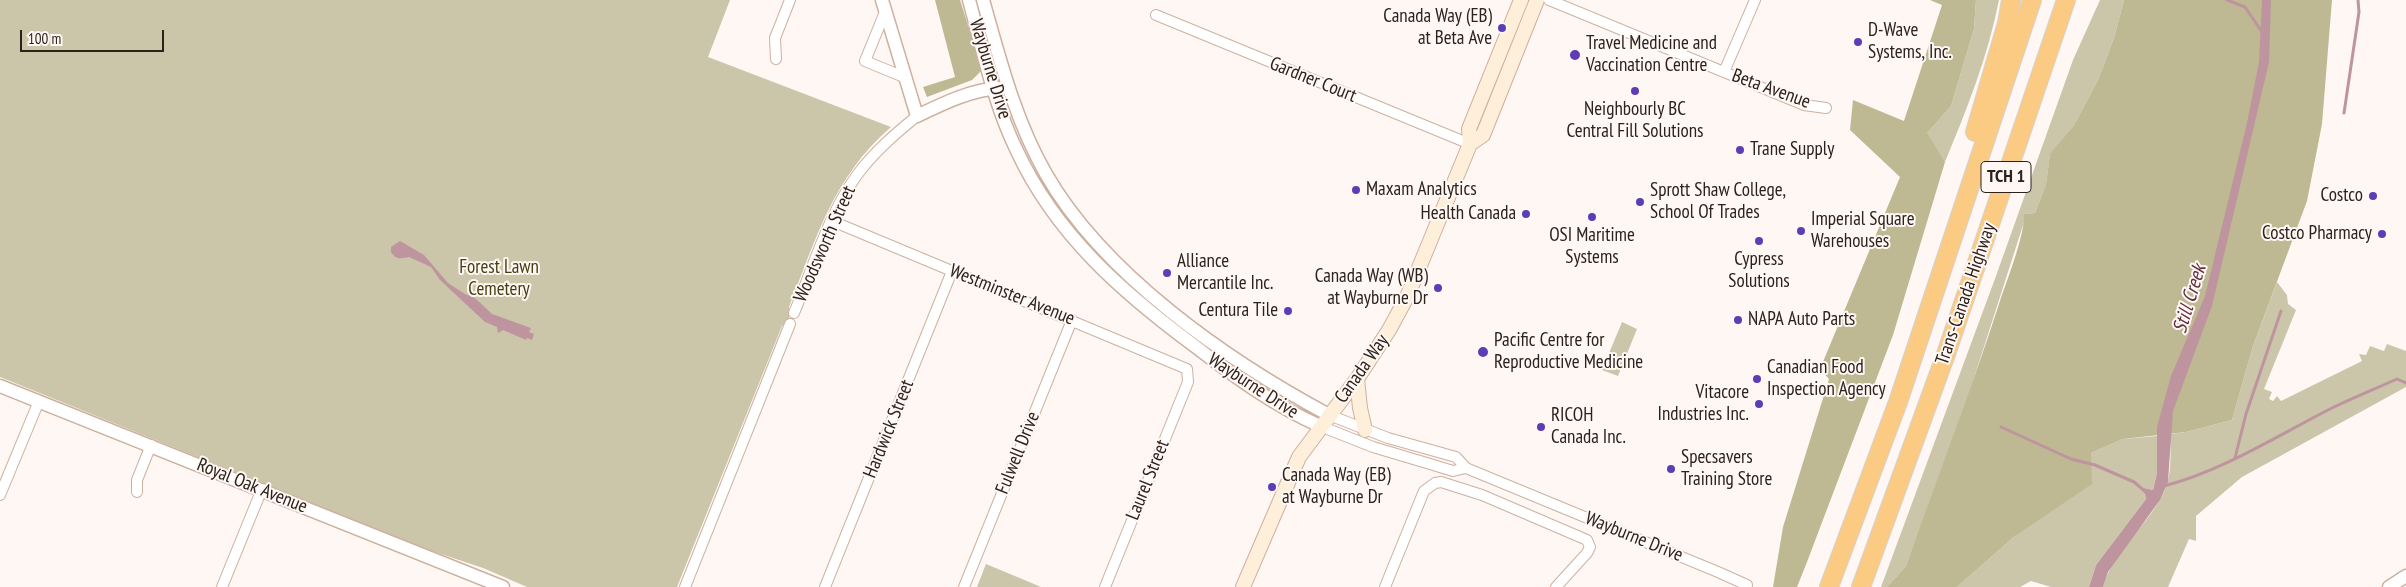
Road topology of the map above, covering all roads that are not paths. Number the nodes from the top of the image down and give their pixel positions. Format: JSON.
{"nodes":[{"id":1,"x":790,"y":0,"type":"edge"},
{"id":2,"x":969,"y":0,"type":"edge"},
{"id":3,"x":983,"y":0,"type":"edge"},
{"id":4,"x":1521,"y":0,"type":"edge"},
{"id":5,"x":1537,"y":0,"type":"edge"},
{"id":6,"x":1549,"y":0,"type":"edge"},
{"id":7,"x":1755,"y":0,"type":"edge"},
{"id":8,"x":2010,"y":0,"type":"edge"},
{"id":9,"x":2032,"y":0,"type":"edge"},
{"id":10,"x":2066,"y":0,"type":"edge"},
{"id":11,"x":883,"y":6,"type":"edge"},
{"id":12,"x":1156,"y":15,"type":"dead end"},
{"id":13,"x":776,"y":59,"type":"dead end"},
{"id":14,"x":1724,"y":72,"type":"junction"},
{"id":15,"x":904,"y":77,"type":"junction"},
{"id":16,"x":993,"y":88,"type":"junction"},
{"id":17,"x":1008,"y":88,"type":"junction"},
{"id":18,"x":1826,"y":108,"type":"dead end"},
{"id":19,"x":917,"y":116,"type":"junction"},
{"id":20,"x":1470,"y":144,"type":"junction"},
{"id":21,"x":832,"y":221,"type":"junction"},
{"id":22,"x":1087,"y":233,"type":"junction"},
{"id":23,"x":1074,"y":240,"type":"junction"},
{"id":24,"x":1949,"y":244,"type":"junction"},
{"id":25,"x":952,"y":271,"type":"junction"},
{"id":26,"x":794,"y":314,"type":"dead end"},
{"id":27,"x":1072,"y":320,"type":"junction"},
{"id":28,"x":790,"y":324,"type":"dead end"},
{"id":29,"x":1189,"y":374,"type":"joint"},
{"id":30,"x":1357,"y":378,"type":"junction"},
{"id":31,"x":0,"y":386,"type":"edge"},
{"id":32,"x":39,"y":401,"type":"junction"},
{"id":33,"x":1324,"y":421,"type":"junction"},
{"id":34,"x":1366,"y":430,"type":"junction"},
{"id":35,"x":151,"y":445,"type":"junction"},
{"id":36,"x":1466,"y":468,"type":"junction"},
{"id":37,"x":262,"y":490,"type":"junction"},
{"id":38,"x":137,"y":492,"type":"dead end"},
{"id":39,"x":0,"y":495,"type":"edge"},
{"id":40,"x":2406,"y":576,"type":"edge"},
{"id":41,"x":498,"y":586,"type":"edge"},
{"id":42,"x":1745,"y":586,"type":"edge"},
{"id":43,"x":222,"y":587,"type":"edge"},
{"id":44,"x":685,"y":587,"type":"edge"},
{"id":45,"x":825,"y":587,"type":"edge"},
{"id":46,"x":964,"y":587,"type":"edge"},
{"id":47,"x":1105,"y":587,"type":"edge"},
{"id":48,"x":1243,"y":587,"type":"edge"},
{"id":49,"x":1385,"y":587,"type":"edge"},
{"id":50,"x":1556,"y":587,"type":"edge"},
{"id":51,"x":1829,"y":587,"type":"edge"},
{"id":52,"x":1861,"y":587,"type":"edge"},
{"id":53,"x":2389,"y":587,"type":"edge"}],
"edges":[{"from":1,"to":13,"type":"street"},
{"from":2,"to":16,"type":"street","name":"Wayburne Drive"},
{"from":3,"to":17,"type":"street","name":"Wayburne Drive"},
{"from":4,"to":20,"type":"main road","name":"Canada Way"},
{"from":5,"to":20,"type":"main road","name":"Canada Way"},
{"from":6,"to":14,"type":"street","name":"Beta Avenue"},
{"from":7,"to":14,"type":"street"},
{"from":8,"to":24,"type":"highway"},
{"from":9,"to":24,"type":"highway","name":"Trans-Canada Highway","number":"TCH 1"},
{"from":10,"to":52,"type":"highway","name":"Trans-Canada Highway","number":"TCH 1"},
{"from":11,"to":15,"type":"street"},
{"from":11,"to":15,"type":"street"},
{"from":12,"to":20,"type":"street","name":"Gardner Court"},
{"from":14,"to":18,"type":"street","name":"Beta Avenue"},
{"from":15,"to":19,"type":"street"},
{"from":16,"to":17,"type":"street","name":"Woodsworth Street"},
{"from":16,"to":19,"type":"street","name":"Woodsworth Street"},
{"from":16,"to":23,"type":"street","name":"Wayburne Drive"},
{"from":17,"to":22,"type":"street","name":"Wayburne Drive"},
{"from":19,"to":21,"type":"street","name":"Woodsworth Street"},
{"from":20,"to":30,"type":"main road","name":"Canada Way"},
{"from":21,"to":25,"type":"street","name":"Westminster Avenue"},
{"from":21,"to":26,"type":"street","name":"Woodsworth Street"},
{"from":22,"to":23,"type":"street"},
{"from":22,"to":33,"type":"street","name":"Wayburne Drive"},
{"from":23,"to":33,"type":"street","name":"Wayburne Drive"},
{"from":24,"to":51,"type":"highway","name":"Trans-Canada Highway","number":"TCH 1"},
{"from":25,"to":27,"type":"street","name":"Westminster Avenue"},
{"from":25,"to":45,"type":"street","name":"Hardwick Street"},
{"from":27,"to":29,"type":"street","name":"Westminster Avenue"},
{"from":27,"to":46,"type":"street","name":"Fulwell Drive"},
{"from":28,"to":44,"type":"street","name":"Woodsworth Street"},
{"from":29,"to":47,"type":"street","name":"Laurel Street"},
{"from":30,"to":33,"type":"main road","name":"Canada Way"},
{"from":30,"to":34,"type":"main road"},
{"from":31,"to":32,"type":"street","name":"Royal Oak Avenue"},
{"from":32,"to":35,"type":"street","name":"Royal Oak Avenue"},
{"from":32,"to":39,"type":"street"},
{"from":33,"to":34,"type":"street","name":"Wayburne Drive"},
{"from":33,"to":36,"type":"street","name":"Wayburne Drive"},
{"from":33,"to":48,"type":"main road","name":"Canada Way"},
{"from":34,"to":36,"type":"street","name":"Wayburne Drive"},
{"from":35,"to":37,"type":"street","name":"Royal Oak Avenue"},
{"from":35,"to":38,"type":"street"},
{"from":36,"to":42,"type":"street","name":"Wayburne Drive"},
{"from":37,"to":41,"type":"street","name":"Royal Oak Avenue"},
{"from":37,"to":43,"type":"street"},
{"from":40,"to":53,"type":"street"},
{"from":49,"to":50,"type":"street"}]}
